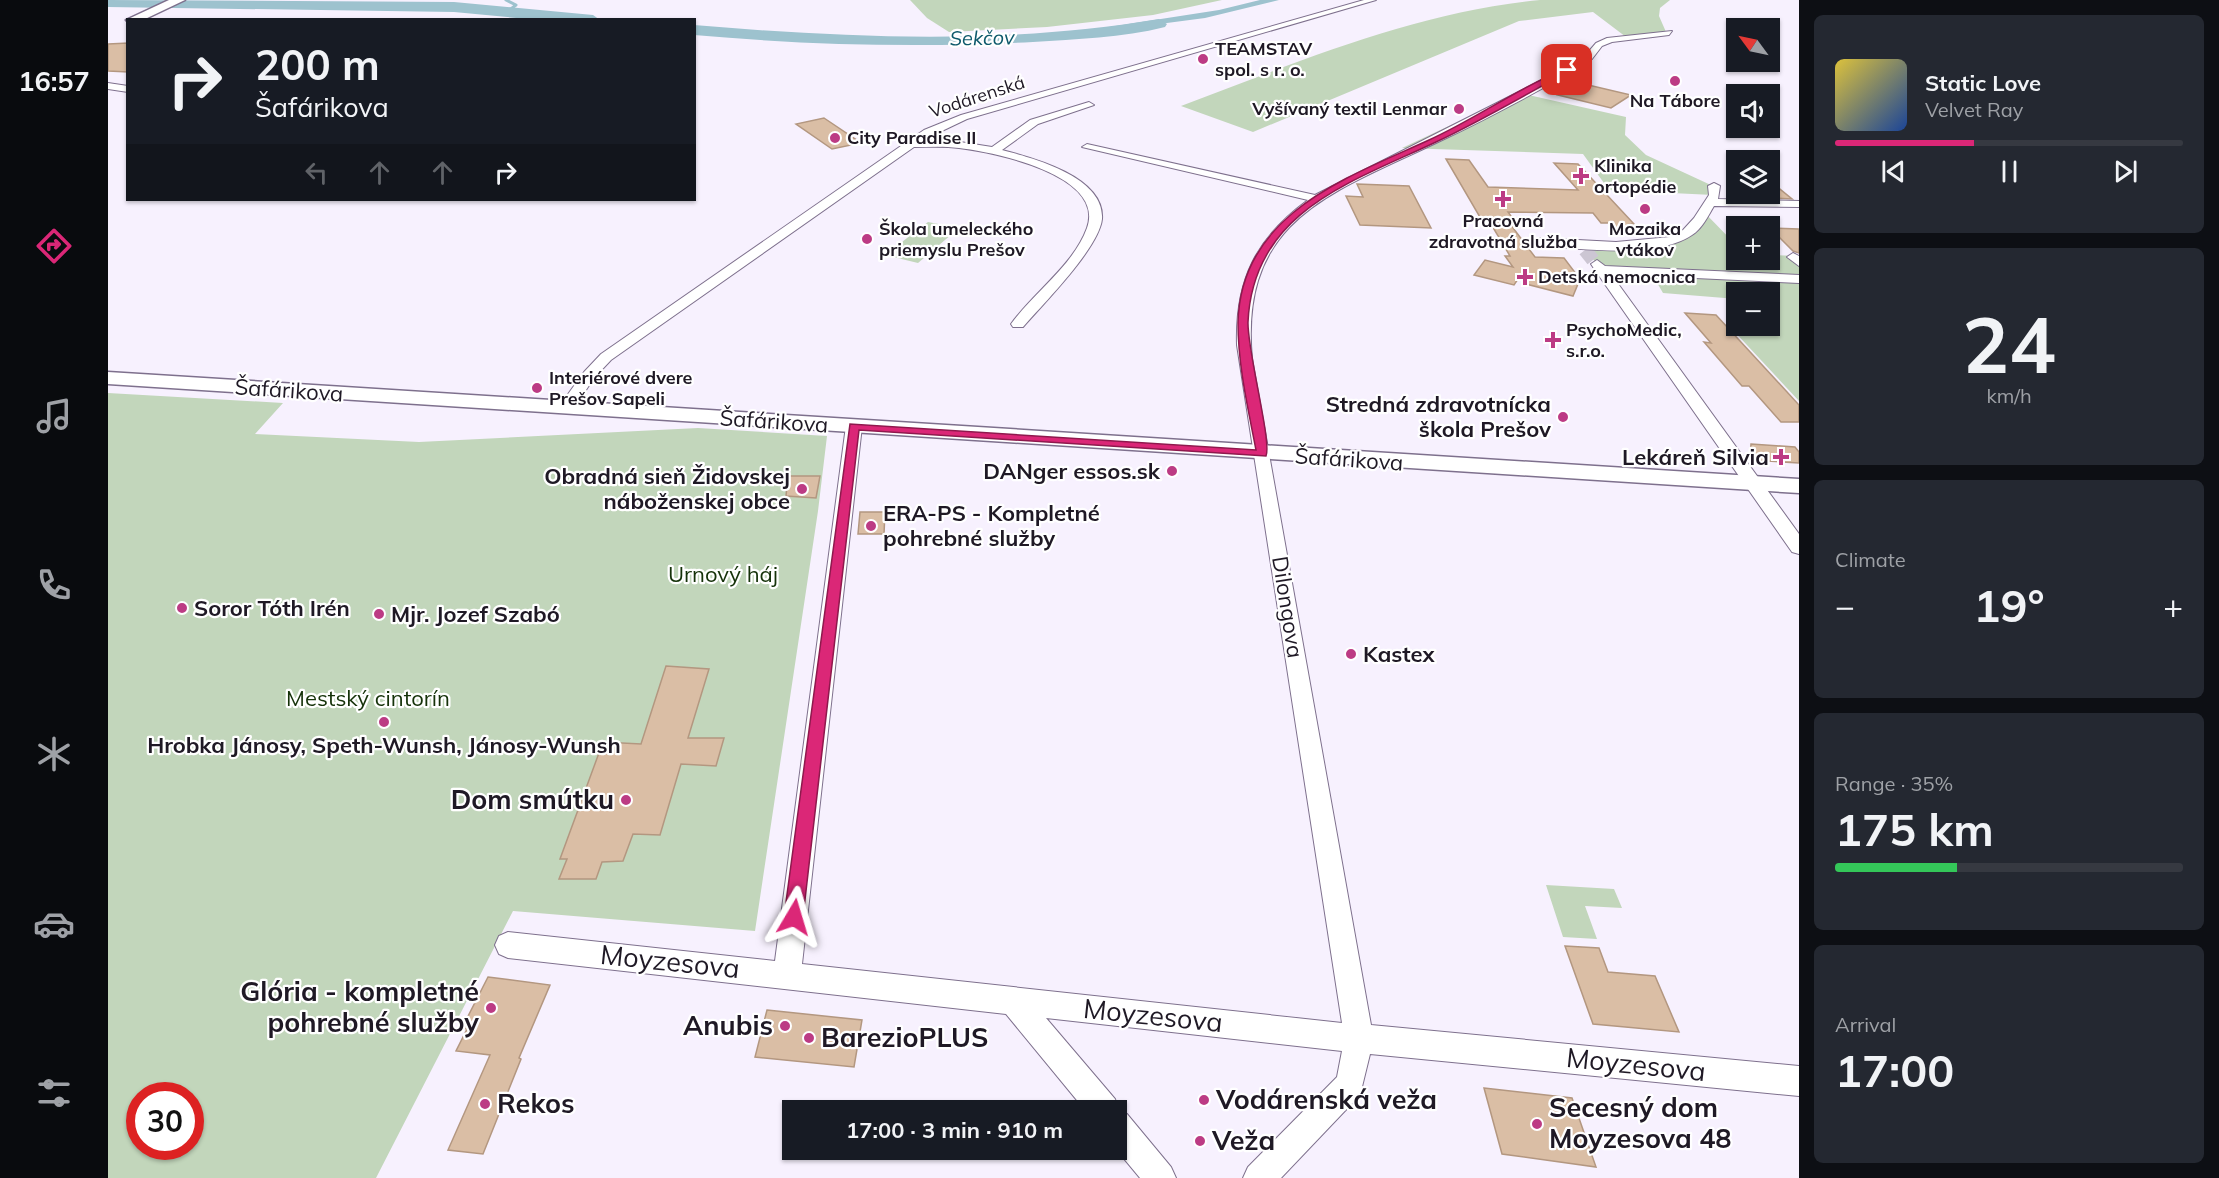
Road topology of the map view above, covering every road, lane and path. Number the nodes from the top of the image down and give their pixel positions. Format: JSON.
{"nodes":[{"id":1,"x":180,"y":0,"type":"edge"},
{"id":2,"x":1372,"y":0,"type":"edge"},
{"id":3,"x":136,"y":18,"type":"edge"},
{"id":4,"x":1669,"y":33,"type":"dead end"},
{"id":5,"x":108,"y":86,"type":"edge"},
{"id":6,"x":126,"y":89,"type":"edge"},
{"id":7,"x":1089,"y":105,"type":"dead end"},
{"id":8,"x":906,"y":146,"type":"junction"},
{"id":9,"x":1087,"y":147,"type":"dead end"},
{"id":10,"x":995,"y":150,"type":"junction"},
{"id":11,"x":1714,"y":186,"type":"dead end"},
{"id":12,"x":1315,"y":198,"type":"junction"},
{"id":13,"x":1710,"y":202,"type":"junction"},
{"id":14,"x":1799,"y":204,"type":"edge"},
{"id":15,"x":1539,"y":242,"type":"dead end"},
{"id":16,"x":1799,"y":279,"type":"edge"},
{"id":17,"x":1018,"y":324,"type":"dead end"},
{"id":18,"x":108,"y":378,"type":"edge"},
{"id":19,"x":566,"y":408,"type":"junction"},
{"id":20,"x":854,"y":426,"type":"junction"},
{"id":21,"x":1262,"y":454,"type":"junction"},
{"id":22,"x":1753,"y":484,"type":"junction"},
{"id":23,"x":1799,"y":486,"type":"edge"},
{"id":24,"x":1799,"y":548,"type":"edge"},
{"id":25,"x":508,"y":945,"type":"dead end"},
{"id":26,"x":787,"y":975,"type":"junction"},
{"id":27,"x":1014,"y":1002,"type":"junction"},
{"id":28,"x":1359,"y":1038,"type":"junction"},
{"id":29,"x":1799,"y":1081,"type":"edge"},
{"id":30,"x":1096,"y":1100,"type":"edge"},
{"id":31,"x":1127,"y":1138,"type":"edge"},
{"id":32,"x":1160,"y":1178,"type":"edge"},
{"id":33,"x":1259,"y":1178,"type":"edge"}],
"edges":[{"from":1,"to":3,"type":"main road"},
{"from":2,"to":8,"type":"street","name":"Vodárenská"},
{"from":4,"to":12,"type":"street","name":"Dilongova"},
{"from":5,"to":6,"type":"street"},
{"from":7,"to":10,"type":"street"},
{"from":8,"to":10,"type":"street"},
{"from":8,"to":19,"type":"street","name":"Vodárenská"},
{"from":9,"to":12,"type":"street"},
{"from":10,"to":17,"type":"street"},
{"from":11,"to":13,"type":"street"},
{"from":12,"to":21,"type":"street","name":"Dilongova"},
{"from":13,"to":14,"type":"street"},
{"from":13,"to":15,"type":"street"},
{"from":16,"to":22,"type":"street"},
{"from":18,"to":19,"type":"street","name":"Šafárikova"},
{"from":19,"to":20,"type":"street","name":"Šafárikova"},
{"from":20,"to":21,"type":"street","name":"Šafárikova"},
{"from":20,"to":26,"type":"street"},
{"from":21,"to":22,"type":"street","name":"Šafárikova"},
{"from":21,"to":28,"type":"street","name":"Dilongova"},
{"from":22,"to":23,"type":"street","name":"Šafárikova"},
{"from":22,"to":24,"type":"street"},
{"from":25,"to":26,"type":"street","name":"Moyzesova"},
{"from":26,"to":27,"type":"street","name":"Moyzesova"},
{"from":27,"to":28,"type":"street","name":"Moyzesova"},
{"from":27,"to":30,"type":"street"},
{"from":28,"to":29,"type":"street","name":"Moyzesova"},
{"from":28,"to":33,"type":"street"},
{"from":31,"to":32,"type":"street"}]}
